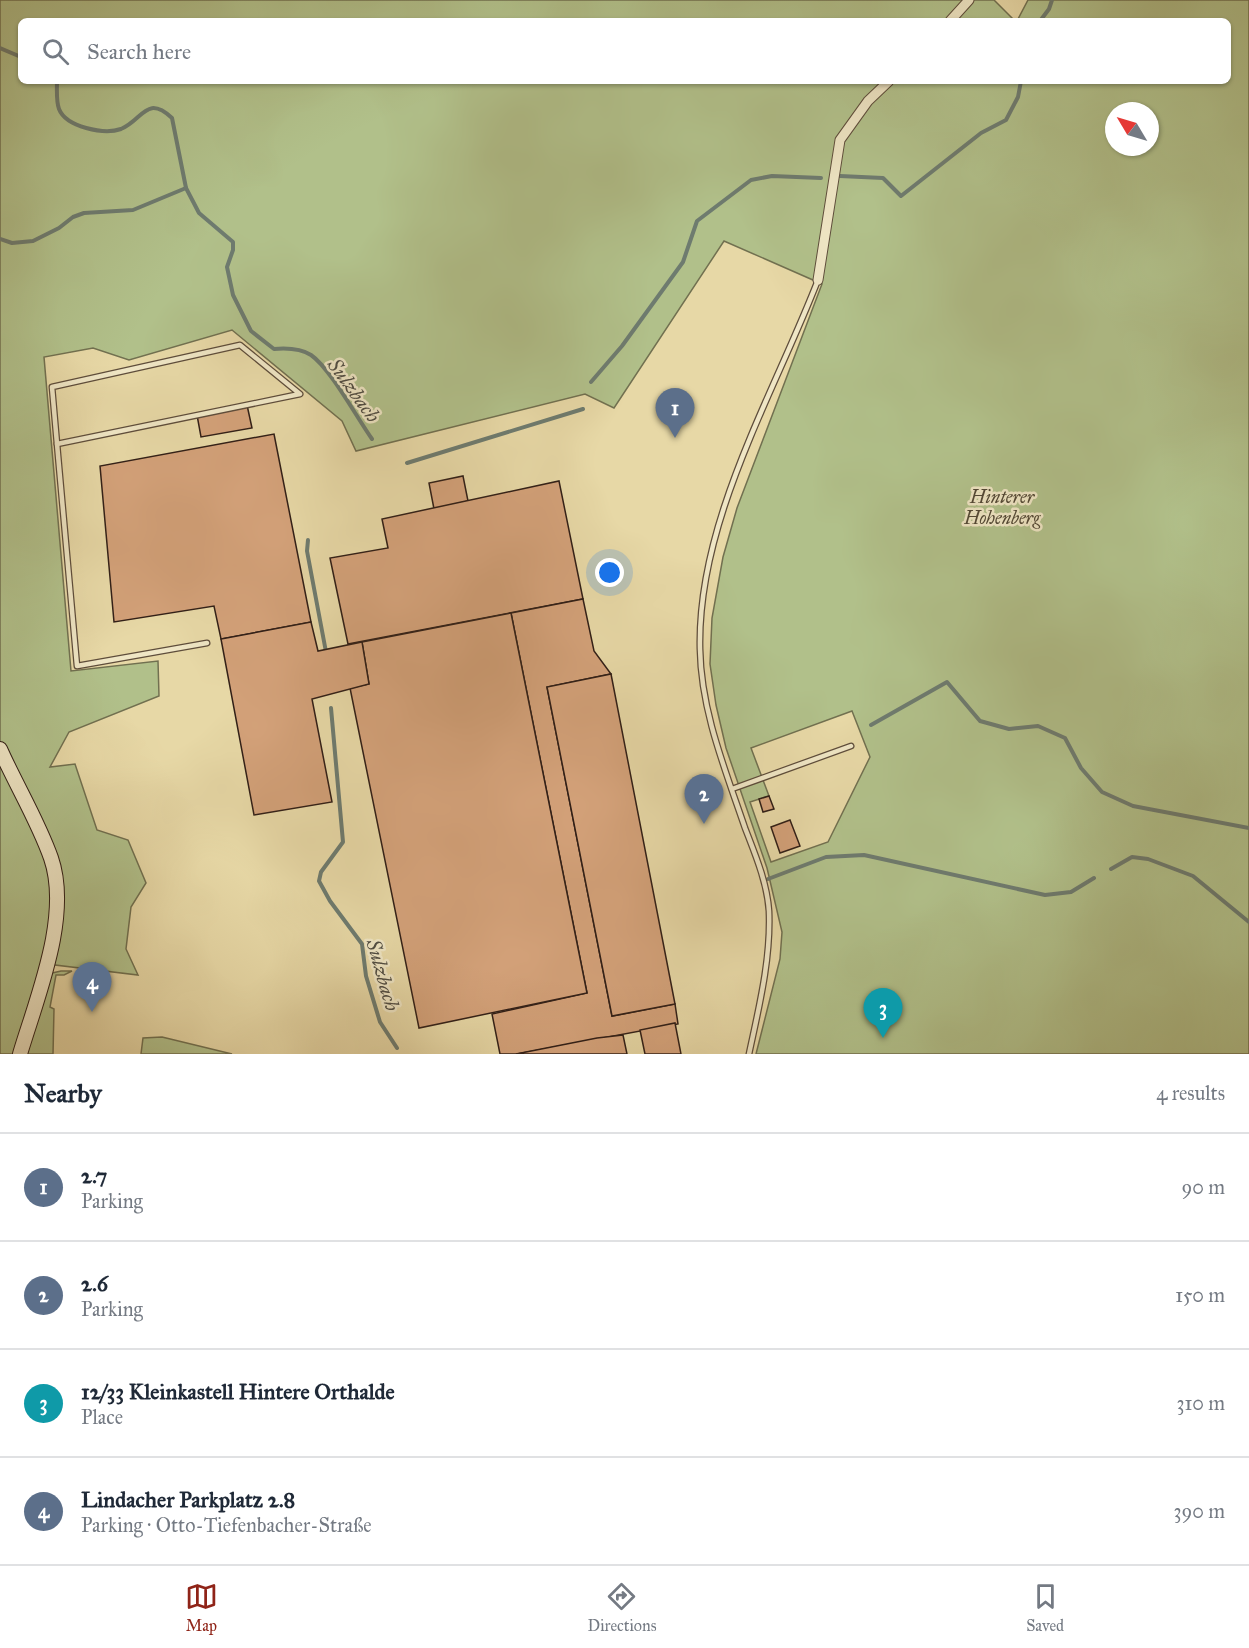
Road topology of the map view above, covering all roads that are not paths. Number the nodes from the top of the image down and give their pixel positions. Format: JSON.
{"nodes":[{"id":1,"x":969,"y":0,"type":"edge"},
{"id":2,"x":953,"y":18,"type":"edge"},
{"id":3,"x":887,"y":84,"type":"edge"},
{"id":4,"x":818,"y":280,"type":"joint"},
{"id":5,"x":57,"y":444,"type":"junction"},
{"id":6,"x":207,"y":643,"type":"dead end"},
{"id":7,"x":851,"y":746,"type":"dead end"},
{"id":8,"x":0,"y":749,"type":"edge"},
{"id":9,"x":732,"y":789,"type":"junction"},
{"id":10,"x":20,"y":1054,"type":"edge"},
{"id":11,"x":749,"y":1054,"type":"edge"}],
"edges":[{"from":1,"to":2,"type":"street"},
{"from":3,"to":4,"type":"street"},
{"from":4,"to":9,"type":"lane"},
{"from":5,"to":5,"type":"lane"},
{"from":5,"to":6,"type":"lane"},
{"from":7,"to":9,"type":"lane"},
{"from":8,"to":10,"type":"street"},
{"from":9,"to":11,"type":"lane"}]}
